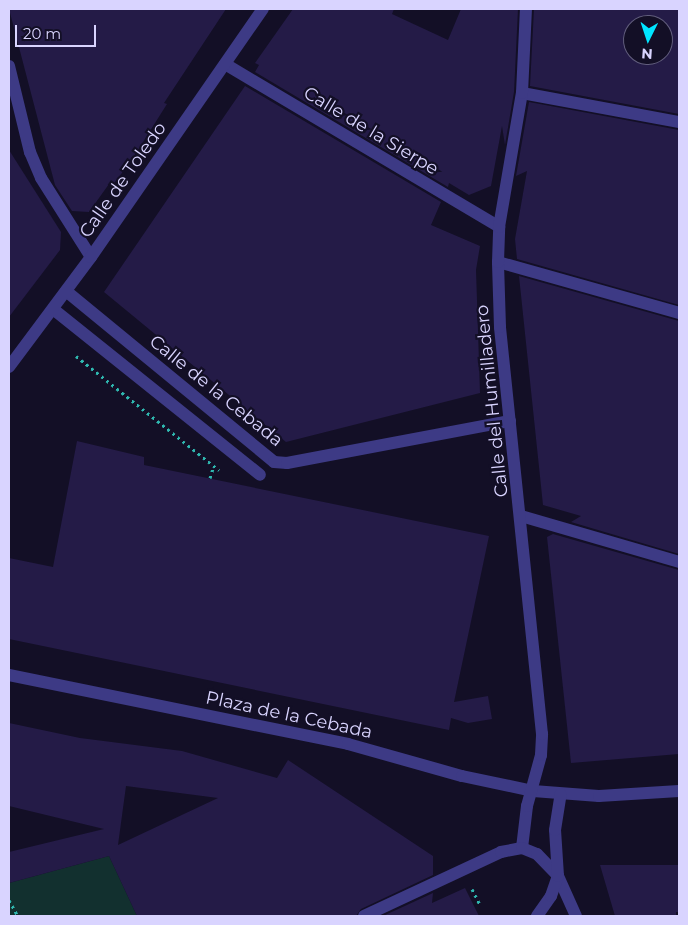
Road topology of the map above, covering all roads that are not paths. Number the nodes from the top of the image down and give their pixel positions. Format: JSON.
{"nodes":[{"id":1,"x":263,"y":9,"type":"edge"},
{"id":2,"x":526,"y":9,"type":"edge"},
{"id":3,"x":225,"y":64,"type":"junction"},
{"id":4,"x":9,"y":66,"type":"edge"},
{"id":5,"x":522,"y":93,"type":"junction"},
{"id":6,"x":679,"y":122,"type":"edge"},
{"id":7,"x":499,"y":227,"type":"junction"},
{"id":8,"x":91,"y":257,"type":"junction"},
{"id":9,"x":498,"y":262,"type":"junction"},
{"id":10,"x":66,"y":291,"type":"junction"},
{"id":11,"x":53,"y":309,"type":"junction"},
{"id":12,"x":679,"y":313,"type":"edge"},
{"id":13,"x":9,"y":368,"type":"edge"},
{"id":14,"x":510,"y":421,"type":"junction"},
{"id":15,"x":260,"y":475,"type":"dead end"},
{"id":16,"x":521,"y":516,"type":"junction"},
{"id":17,"x":679,"y":562,"type":"edge"},
{"id":18,"x":9,"y":675,"type":"edge"},
{"id":19,"x":533,"y":790,"type":"junction"},
{"id":20,"x":679,"y":791,"type":"edge"},
{"id":21,"x":561,"y":794,"type":"junction"},
{"id":22,"x":522,"y":848,"type":"junction"},
{"id":23,"x":558,"y":876,"type":"junction"},
{"id":24,"x":364,"y":916,"type":"edge"},
{"id":25,"x":537,"y":916,"type":"edge"},
{"id":26,"x":576,"y":916,"type":"edge"}],
"edges":[{"from":1,"to":3,"type":"street","name":"Calle de Toledo"},
{"from":2,"to":5,"type":"street","name":"Calle del Humilladero"},
{"from":3,"to":7,"type":"street","name":"Calle de la Sierpe"},
{"from":3,"to":8,"type":"street","name":"Calle de Toledo"},
{"from":4,"to":8,"type":"street"},
{"from":5,"to":6,"type":"street"},
{"from":5,"to":7,"type":"street","name":"Calle del Humilladero"},
{"from":7,"to":9,"type":"street","name":"Calle del Humilladero"},
{"from":8,"to":10,"type":"street","name":"Calle de Toledo"},
{"from":9,"to":12,"type":"street"},
{"from":9,"to":14,"type":"street","name":"Calle del Humilladero"},
{"from":10,"to":11,"type":"street","name":"Calle de Toledo"},
{"from":10,"to":14,"type":"street","name":"Calle de la Cebada"},
{"from":11,"to":13,"type":"street","name":"Calle de Toledo"},
{"from":11,"to":15,"type":"street"},
{"from":14,"to":16,"type":"street","name":"Calle del Humilladero"},
{"from":16,"to":17,"type":"street"},
{"from":16,"to":19,"type":"street","name":"Calle del Humilladero"},
{"from":18,"to":19,"type":"street","name":"Plaza de la Cebada"},
{"from":19,"to":21,"type":"street","name":"Plaza de la Cebada"},
{"from":19,"to":22,"type":"street","name":"Calle del Humilladero"},
{"from":20,"to":21,"type":"street","name":"Plaza de la Cebada"},
{"from":21,"to":23,"type":"street"},
{"from":22,"to":23,"type":"street"},
{"from":22,"to":24,"type":"street"},
{"from":23,"to":25,"type":"street"},
{"from":23,"to":26,"type":"street"}]}
